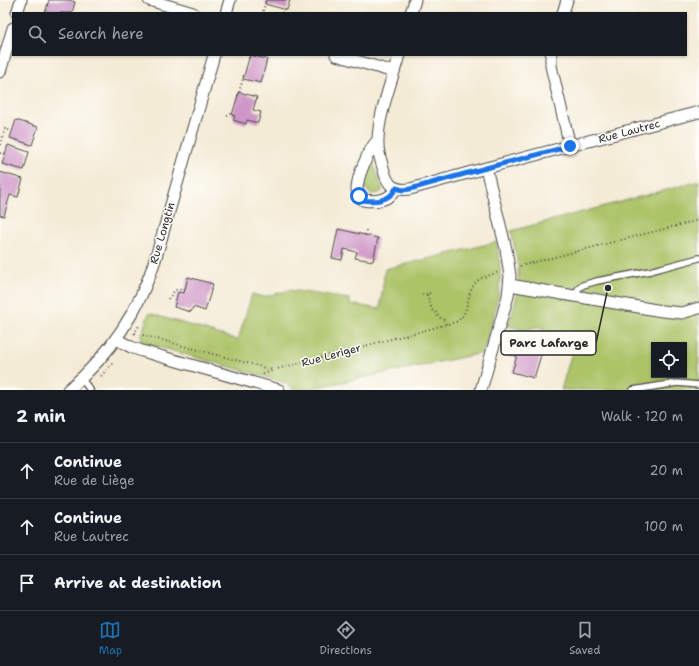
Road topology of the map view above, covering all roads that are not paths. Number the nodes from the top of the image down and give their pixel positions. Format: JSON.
{"nodes":[{"id":1,"x":21,"y":0,"type":"edge"},
{"id":2,"x":149,"y":0,"type":"edge"},
{"id":3,"x":230,"y":0,"type":"edge"},
{"id":4,"x":415,"y":0,"type":"edge"},
{"id":5,"x":566,"y":0,"type":"edge"},
{"id":6,"x":17,"y":12,"type":"edge"},
{"id":7,"x":191,"y":12,"type":"edge"},
{"id":8,"x":226,"y":12,"type":"edge"},
{"id":9,"x":411,"y":12,"type":"edge"},
{"id":10,"x":563,"y":12,"type":"edge"},
{"id":11,"x":12,"y":31,"type":"edge"},
{"id":12,"x":214,"y":56,"type":"edge"},
{"id":13,"x":339,"y":56,"type":"edge"},
{"id":14,"x":399,"y":56,"type":"edge"},
{"id":15,"x":551,"y":56,"type":"edge"},
{"id":16,"x":0,"y":72,"type":"edge"},
{"id":17,"x":394,"y":72,"type":"junction"},
{"id":18,"x":699,"y":112,"type":"edge"},
{"id":19,"x":378,"y":142,"type":"junction"},
{"id":20,"x":570,"y":146,"type":"junction"},
{"id":21,"x":486,"y":168,"type":"junction"},
{"id":22,"x":396,"y":188,"type":"junction"},
{"id":23,"x":699,"y":258,"type":"edge"},
{"id":24,"x":510,"y":285,"type":"junction"},
{"id":25,"x":575,"y":297,"type":"junction"},
{"id":26,"x":699,"y":308,"type":"edge"},
{"id":27,"x":116,"y":339,"type":"junction"},
{"id":28,"x":81,"y":378,"type":"junction"},
{"id":29,"x":699,"y":385,"type":"edge"},
{"id":30,"x":68,"y":390,"type":"edge"},
{"id":31,"x":90,"y":390,"type":"edge"},
{"id":32,"x":279,"y":390,"type":"edge"},
{"id":33,"x":481,"y":390,"type":"edge"},
{"id":34,"x":633,"y":390,"type":"edge"}],
"edges":[{"from":1,"to":6,"type":"street"},
{"from":2,"to":7,"type":"street"},
{"from":3,"to":8,"type":"street"},
{"from":4,"to":9,"type":"street"},
{"from":5,"to":10,"type":"street"},
{"from":11,"to":16,"type":"street"},
{"from":12,"to":27,"type":"street","name":"Rue Longtin"},
{"from":13,"to":17,"type":"street"},
{"from":14,"to":17,"type":"street"},
{"from":15,"to":20,"type":"street"},
{"from":17,"to":19,"type":"street"},
{"from":18,"to":20,"type":"street","name":"Rue Lautrec"},
{"from":19,"to":22,"type":"street"},
{"from":19,"to":22,"type":"street"},
{"from":20,"to":21,"type":"street","name":"Rue Lautrec"},
{"from":21,"to":22,"type":"street","name":"Rue Lautrec"},
{"from":21,"to":24,"type":"street"},
{"from":23,"to":25,"type":"lane"},
{"from":24,"to":25,"type":"street"},
{"from":24,"to":33,"type":"street"},
{"from":25,"to":26,"type":"street"},
{"from":27,"to":28,"type":"street","name":"Rue Longtin"},
{"from":27,"to":32,"type":"street"},
{"from":28,"to":30,"type":"street","name":"Rue Longtin"},
{"from":28,"to":31,"type":"lane"},
{"from":29,"to":34,"type":"lane"}]}
